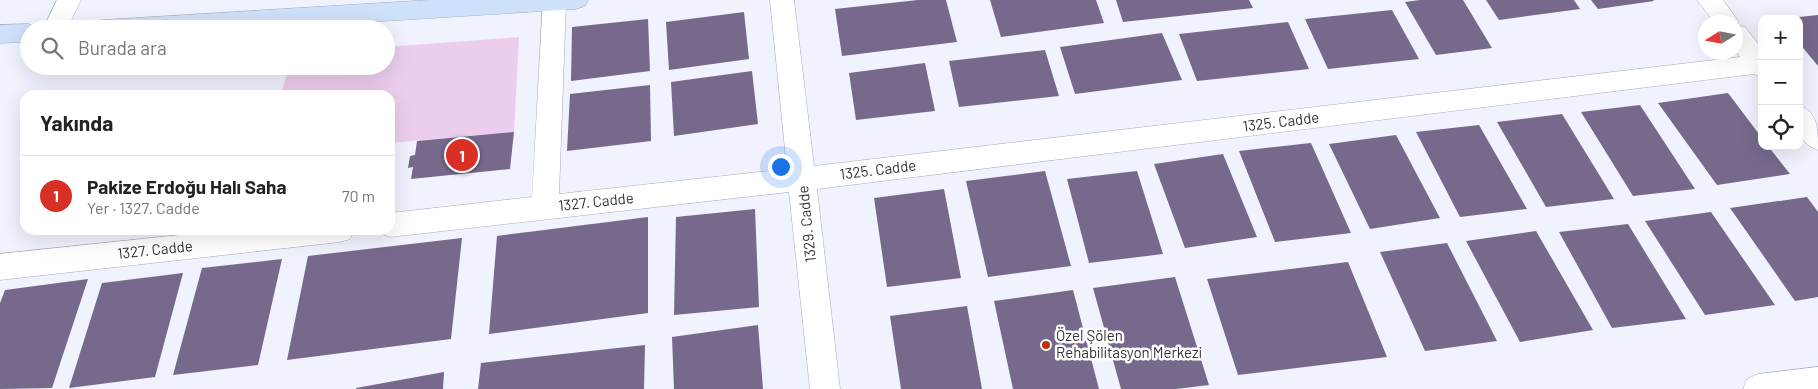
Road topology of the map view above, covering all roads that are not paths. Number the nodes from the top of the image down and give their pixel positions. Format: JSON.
{"nodes":[{"id":1,"x":69,"y":0,"type":"edge"},
{"id":2,"x":782,"y":0,"type":"edge"},
{"id":3,"x":1709,"y":0,"type":"edge"},
{"id":4,"x":565,"y":1,"type":"edge"},
{"id":5,"x":1721,"y":15,"type":"edge"},
{"id":6,"x":59,"y":20,"type":"edge"},
{"id":7,"x":252,"y":20,"type":"edge"},
{"id":8,"x":20,"y":33,"type":"edge"},
{"id":9,"x":0,"y":34,"type":"edge"},
{"id":10,"x":1743,"y":43,"type":"edge"},
{"id":11,"x":1758,"y":62,"type":"edge"},
{"id":12,"x":1758,"y":66,"type":"edge"},
{"id":13,"x":1803,"y":120,"type":"edge"},
{"id":14,"x":1818,"y":139,"type":"edge"},
{"id":15,"x":802,"y":179,"type":"junction"},
{"id":16,"x":546,"y":208,"type":"junction"},
{"id":17,"x":395,"y":223,"type":"edge"},
{"id":18,"x":294,"y":235,"type":"edge"},
{"id":19,"x":0,"y":267,"type":"edge"},
{"id":20,"x":1818,"y":381,"type":"edge"},
{"id":21,"x":825,"y":389,"type":"edge"},
{"id":22,"x":1758,"y":389,"type":"edge"}],
"edges":[{"from":1,"to":6,"type":"street"},
{"from":2,"to":15,"type":"street","name":"1329. Cadde"},
{"from":3,"to":5,"type":"street"},
{"from":4,"to":7,"type":"main road"},
{"from":4,"to":16,"type":"street"},
{"from":8,"to":9,"type":"main road"},
{"from":10,"to":11,"type":"street"},
{"from":12,"to":15,"type":"street","name":"1325. Cadde"},
{"from":13,"to":14,"type":"street"},
{"from":15,"to":16,"type":"street","name":"1327. Cadde"},
{"from":15,"to":21,"type":"street","name":"1329. Cadde"},
{"from":16,"to":17,"type":"street","name":"1327. Cadde"},
{"from":18,"to":19,"type":"street","name":"1327. Cadde"},
{"from":20,"to":22,"type":"street"}]}
